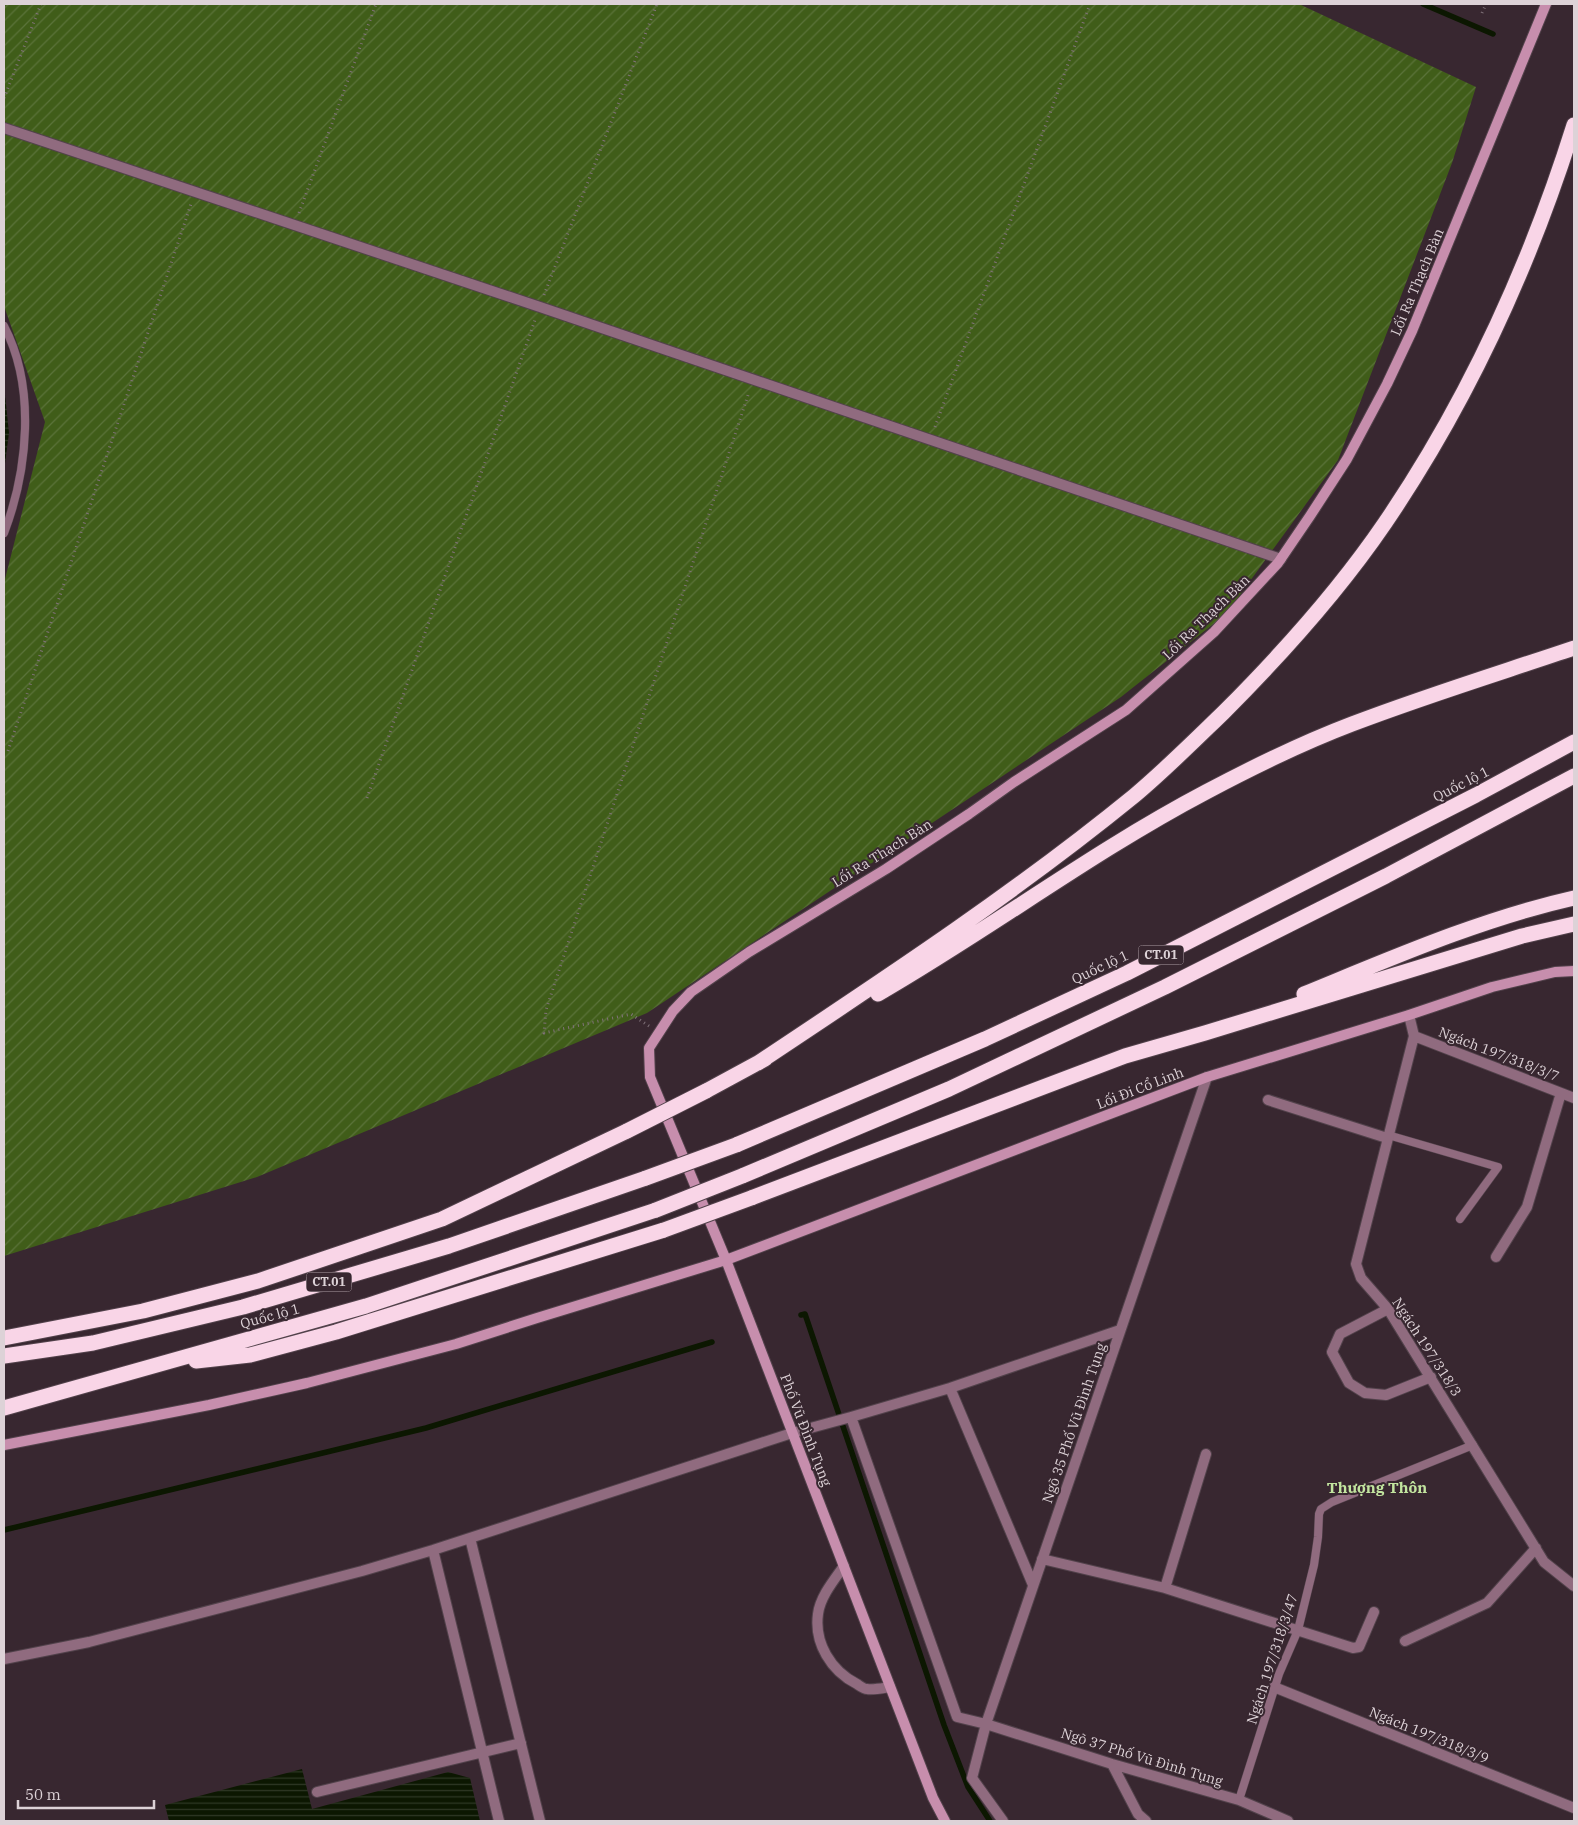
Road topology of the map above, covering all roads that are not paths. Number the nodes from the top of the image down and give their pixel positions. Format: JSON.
{"nodes":[{"id":1,"x":1546,"y":4,"type":"edge"},
{"id":2,"x":1574,"y":125,"type":"edge"},
{"id":3,"x":4,"y":128,"type":"edge"},
{"id":4,"x":4,"y":326,"type":"edge"},
{"id":5,"x":4,"y":533,"type":"edge"},
{"id":6,"x":1281,"y":559,"type":"junction"},
{"id":7,"x":1574,"y":648,"type":"edge"},
{"id":8,"x":1574,"y":742,"type":"edge"},
{"id":9,"x":1574,"y":776,"type":"edge"},
{"id":10,"x":1574,"y":898,"type":"edge"},
{"id":11,"x":1574,"y":924,"type":"edge"},
{"id":12,"x":1574,"y":971,"type":"edge"},
{"id":13,"x":1410,"y":1019,"type":"junction"},
{"id":14,"x":1205,"y":1033,"type":"junction"},
{"id":15,"x":1414,"y":1036,"type":"junction"},
{"id":16,"x":649,"y":1048,"type":"joint"},
{"id":17,"x":758,"y":1063,"type":"junction"},
{"id":18,"x":1206,"y":1078,"type":"junction"},
{"id":19,"x":1561,"y":1093,"type":"junction"},
{"id":20,"x":1574,"y":1098,"type":"edge"},
{"id":21,"x":1268,"y":1100,"type":"dead end"},
{"id":22,"x":1388,"y":1136,"type":"junction"},
{"id":23,"x":1460,"y":1219,"type":"dead end"},
{"id":24,"x":1496,"y":1258,"type":"dead end"},
{"id":25,"x":726,"y":1260,"type":"junction"},
{"id":26,"x":1388,"y":1309,"type":"junction"},
{"id":27,"x":1120,"y":1330,"type":"junction"},
{"id":28,"x":4,"y":1338,"type":"edge"},
{"id":29,"x":4,"y":1356,"type":"edge"},
{"id":30,"x":153,"y":1365,"type":"junction"},
{"id":31,"x":1430,"y":1377,"type":"junction"},
{"id":32,"x":950,"y":1388,"type":"junction"},
{"id":33,"x":4,"y":1408,"type":"edge"},
{"id":34,"x":851,"y":1417,"type":"junction"},
{"id":35,"x":792,"y":1433,"type":"junction"},
{"id":36,"x":4,"y":1445,"type":"edge"},
{"id":37,"x":1473,"y":1445,"type":"junction"},
{"id":38,"x":1206,"y":1454,"type":"dead end"},
{"id":39,"x":470,"y":1538,"type":"junction"},
{"id":40,"x":1536,"y":1548,"type":"junction"},
{"id":41,"x":433,"y":1550,"type":"junction"},
{"id":42,"x":1042,"y":1559,"type":"junction"},
{"id":43,"x":844,"y":1566,"type":"junction"},
{"id":44,"x":1573,"y":1583,"type":"edge"},
{"id":45,"x":1033,"y":1585,"type":"junction"},
{"id":46,"x":1165,"y":1588,"type":"junction"},
{"id":47,"x":1374,"y":1612,"type":"dead end"},
{"id":48,"x":1298,"y":1630,"type":"junction"},
{"id":49,"x":1405,"y":1641,"type":"dead end"},
{"id":50,"x":4,"y":1659,"type":"edge"},
{"id":51,"x":890,"y":1687,"type":"junction"},
{"id":52,"x":1274,"y":1687,"type":"junction"},
{"id":53,"x":986,"y":1724,"type":"junction"},
{"id":54,"x":521,"y":1743,"type":"junction"},
{"id":55,"x":482,"y":1752,"type":"junction"},
{"id":56,"x":1112,"y":1764,"type":"junction"},
{"id":57,"x":318,"y":1792,"type":"dead end"},
{"id":58,"x":1239,"y":1800,"type":"junction"},
{"id":59,"x":1574,"y":1808,"type":"edge"},
{"id":60,"x":499,"y":1821,"type":"edge"},
{"id":61,"x":540,"y":1821,"type":"edge"},
{"id":62,"x":945,"y":1821,"type":"edge"},
{"id":63,"x":1003,"y":1821,"type":"edge"},
{"id":64,"x":1146,"y":1821,"type":"edge"},
{"id":65,"x":1288,"y":1821,"type":"edge"}],
"edges":[{"from":1,"to":6,"type":"main road","name":"Lối Ra Thạch Bàn"},
{"from":2,"to":17,"type":"highway"},
{"from":3,"to":6,"type":"street"},
{"from":4,"to":5,"type":"lane"},
{"from":6,"to":16,"type":"main road","name":"Lối Ra Thạch Bàn"},
{"from":7,"to":17,"type":"highway"},
{"from":8,"to":29,"type":"highway","name":"Quốc lộ 1","number":"CT.01","bridge":true},
{"from":9,"to":30,"type":"highway","name":"Quốc lộ 1","number":"CT.01","bridge":true},
{"from":10,"to":14,"type":"highway"},
{"from":11,"to":14,"type":"highway"},
{"from":12,"to":13,"type":"main road","name":"Lối Đi Cổ Linh"},
{"from":13,"to":15,"type":"street"},
{"from":13,"to":18,"type":"main road","name":"Lối Đi Cổ Linh"},
{"from":14,"to":30,"type":"highway","bridge":true},
{"from":15,"to":19,"type":"street","name":"Ngách 197/318/3/7"},
{"from":15,"to":22,"type":"street","name":"Ngách 197/318/3"},
{"from":16,"to":25,"type":"main road","name":"Phố Vũ Đình Tụng"},
{"from":17,"to":28,"type":"highway","bridge":true},
{"from":18,"to":25,"type":"main road","name":"Lối Đi Cổ Linh"},
{"from":18,"to":27,"type":"street","name":"Ngõ 35 Phố Vũ Đình Tụng"},
{"from":19,"to":20,"type":"street","name":"Ngách 197/318/3/7"},
{"from":19,"to":24,"type":"street"},
{"from":21,"to":22,"type":"street"},
{"from":22,"to":23,"type":"lane"},
{"from":22,"to":26,"type":"street","name":"Ngách 197/318/3"},
{"from":25,"to":35,"type":"main road","name":"Phố Vũ Đình Tụng"},
{"from":25,"to":36,"type":"main road","name":"Lối Đi Cổ Linh"},
{"from":26,"to":31,"type":"street","name":"Ngách 197/318/3"},
{"from":26,"to":31,"type":"street"},
{"from":27,"to":32,"type":"street"},
{"from":27,"to":42,"type":"street","name":"Ngõ 35 Phố Vũ Đình Tụng"},
{"from":30,"to":33,"type":"highway","name":"Quốc lộ 1","number":"CT.01"},
{"from":31,"to":37,"type":"street","name":"Ngách 197/318/3"},
{"from":32,"to":34,"type":"street"},
{"from":32,"to":45,"type":"street"},
{"from":34,"to":35,"type":"street"},
{"from":34,"to":53,"type":"street","name":"Ngõ 37 Phố Vũ Đình Tụng"},
{"from":35,"to":39,"type":"street"},
{"from":35,"to":43,"type":"main road","name":"Phố Vũ Đình Tụng"},
{"from":37,"to":40,"type":"street","name":"Ngách 197/318/3"},
{"from":37,"to":48,"type":"lane","name":"Ngách 197/318/3/47"},
{"from":38,"to":46,"type":"street"},
{"from":39,"to":41,"type":"street"},
{"from":39,"to":54,"type":"street"},
{"from":40,"to":44,"type":"street","name":"Ngách 197/318/3"},
{"from":40,"to":49,"type":"street"},
{"from":41,"to":50,"type":"street"},
{"from":41,"to":55,"type":"street"},
{"from":42,"to":45,"type":"street","name":"Ngõ 35 Phố Vũ Đình Tụng"},
{"from":42,"to":46,"type":"street"},
{"from":43,"to":51,"type":"main road","name":"Phố Vũ Đình Tụng"},
{"from":43,"to":51,"type":"street"},
{"from":45,"to":53,"type":"street","name":"Ngõ 35 Phố Vũ Đình Tụng"},
{"from":46,"to":48,"type":"street"},
{"from":47,"to":48,"type":"street"},
{"from":48,"to":52,"type":"lane","name":"Ngách 197/318/3/47"},
{"from":51,"to":62,"type":"main road","name":"Phố Vũ Đình Tụng"},
{"from":52,"to":58,"type":"lane","name":"Ngách 197/318/3/47"},
{"from":52,"to":59,"type":"street","name":"Ngách 197/318/3/9"},
{"from":53,"to":56,"type":"street","name":"Ngõ 37 Phố Vũ Đình Tụng"},
{"from":53,"to":63,"type":"street","name":"Ngõ 35 Phố Vũ Đình Tụng"},
{"from":54,"to":55,"type":"street"},
{"from":54,"to":61,"type":"street"},
{"from":55,"to":57,"type":"street"},
{"from":55,"to":60,"type":"street"},
{"from":56,"to":58,"type":"street","name":"Ngõ 37 Phố Vũ Đình Tụng"},
{"from":56,"to":64,"type":"street"},
{"from":58,"to":65,"type":"street","name":"Ngõ 37 Phố Vũ Đình Tụng"}]}
